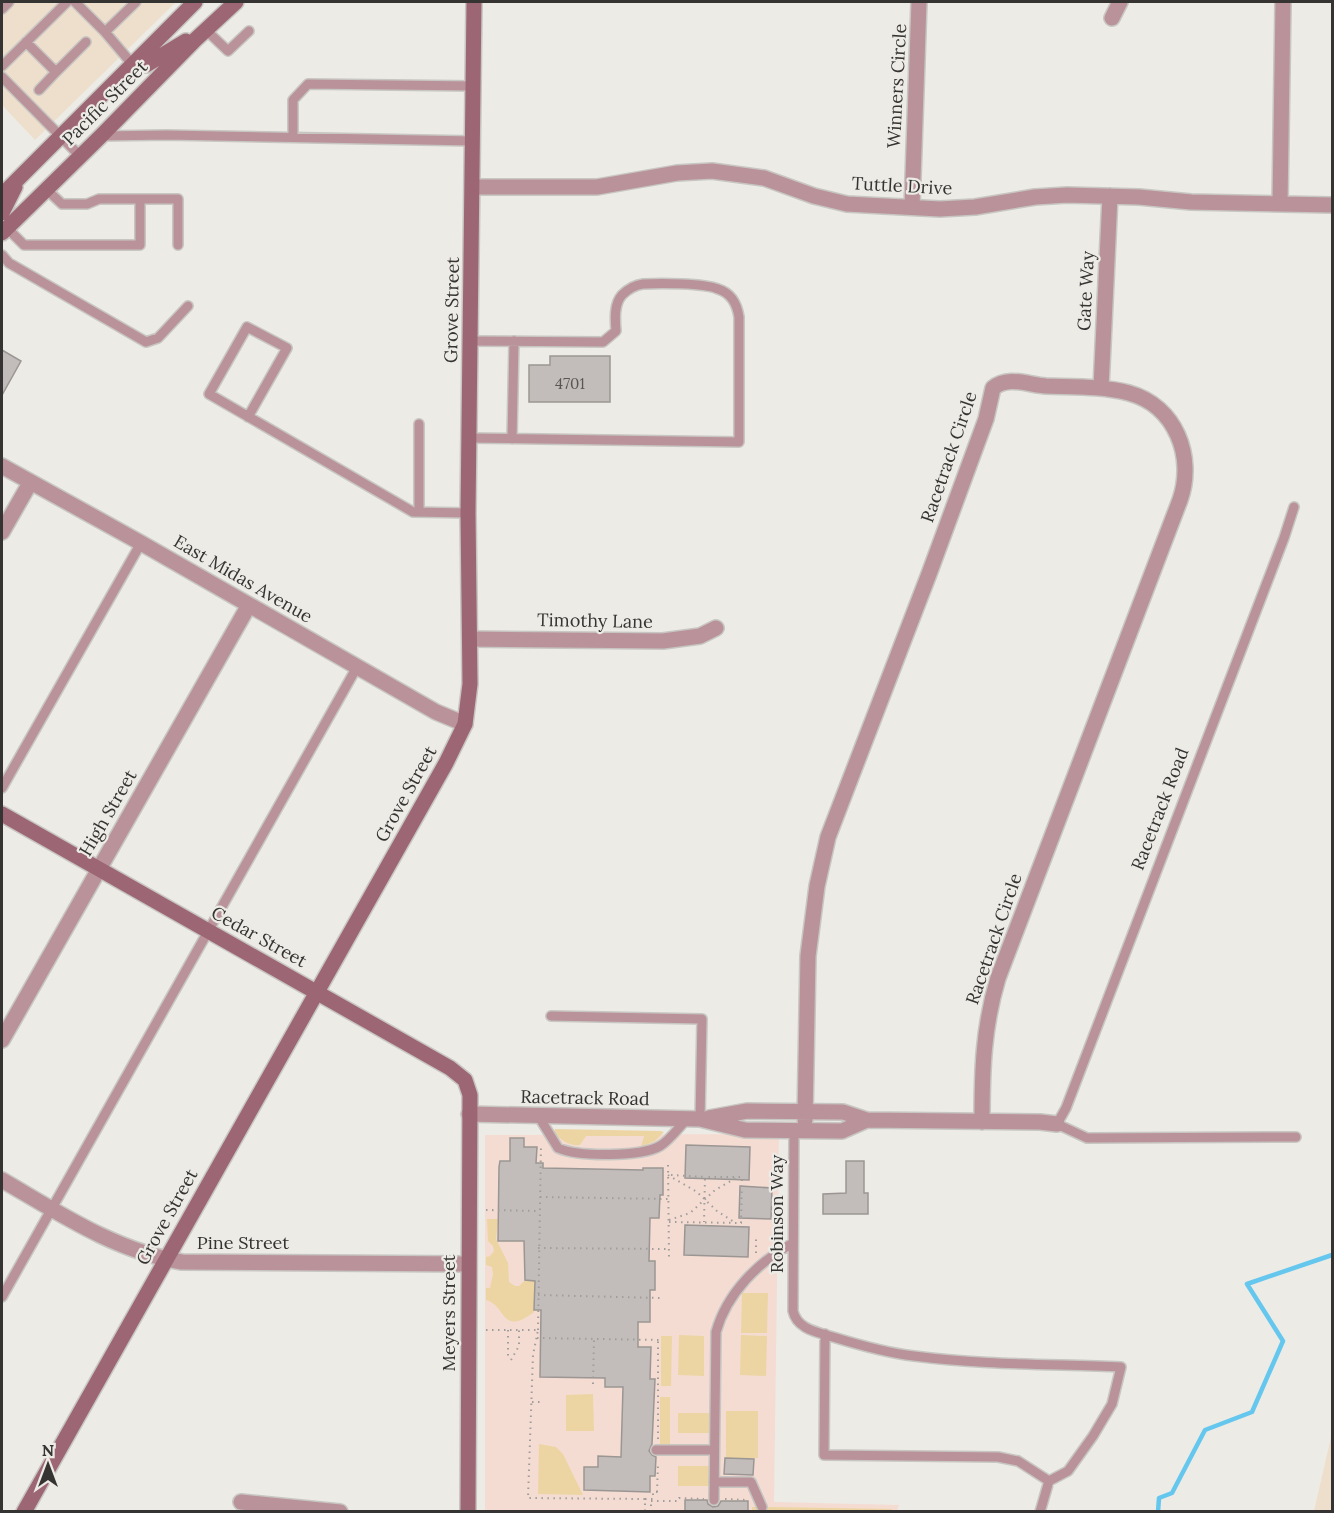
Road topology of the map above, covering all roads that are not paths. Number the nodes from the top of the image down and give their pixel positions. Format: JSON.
{"nodes":[{"id":1,"x":9,"y":2,"type":"edge"},
{"id":2,"x":68,"y":2,"type":"edge"},
{"id":3,"x":75,"y":2,"type":"edge"},
{"id":4,"x":136,"y":2,"type":"edge"},
{"id":5,"x":195,"y":2,"type":"edge"},
{"id":6,"x":236,"y":2,"type":"edge"},
{"id":7,"x":474,"y":2,"type":"edge"},
{"id":8,"x":919,"y":2,"type":"edge"},
{"id":9,"x":1120,"y":2,"type":"edge"},
{"id":10,"x":1283,"y":2,"type":"edge"},
{"id":11,"x":2,"y":9,"type":"edge"},
{"id":12,"x":1112,"y":18,"type":"dead end"},
{"id":13,"x":249,"y":31,"type":"dead end"},
{"id":14,"x":105,"y":32,"type":"junction"},
{"id":15,"x":201,"y":35,"type":"junction"},
{"id":16,"x":26,"y":42,"type":"junction"},
{"id":17,"x":86,"y":42,"type":"dead end"},
{"id":18,"x":133,"y":65,"type":"junction"},
{"id":19,"x":2,"y":66,"type":"edge"},
{"id":20,"x":56,"y":72,"type":"junction"},
{"id":21,"x":2,"y":77,"type":"edge"},
{"id":22,"x":474,"y":86,"type":"junction"},
{"id":23,"x":39,"y":90,"type":"dead end"},
{"id":24,"x":101,"y":136,"type":"junction"},
{"id":25,"x":61,"y":137,"type":"junction"},
{"id":26,"x":293,"y":137,"type":"junction"},
{"id":27,"x":473,"y":141,"type":"junction"},
{"id":28,"x":80,"y":156,"type":"junction"},
{"id":29,"x":21,"y":176,"type":"junction"},
{"id":30,"x":473,"y":187,"type":"junction"},
{"id":31,"x":46,"y":189,"type":"junction"},
{"id":32,"x":2,"y":195,"type":"edge"},
{"id":33,"x":1110,"y":196,"type":"junction"},
{"id":34,"x":140,"y":199,"type":"junction"},
{"id":35,"x":1280,"y":204,"type":"junction"},
{"id":36,"x":1332,"y":205,"type":"edge"},
{"id":37,"x":912,"y":207,"type":"junction"},
{"id":38,"x":2,"y":213,"type":"edge"},
{"id":39,"x":4,"y":230,"type":"edge"},
{"id":40,"x":178,"y":245,"type":"dead end"},
{"id":41,"x":2,"y":255,"type":"edge"},
{"id":42,"x":188,"y":306,"type":"dead end"},
{"id":43,"x":471,"y":341,"type":"junction"},
{"id":44,"x":514,"y":341,"type":"junction"},
{"id":45,"x":1101,"y":388,"type":"junction"},
{"id":46,"x":248,"y":417,"type":"junction"},
{"id":47,"x":419,"y":424,"type":"dead end"},
{"id":48,"x":469,"y":438,"type":"junction"},
{"id":49,"x":512,"y":439,"type":"junction"},
{"id":50,"x":2,"y":466,"type":"edge"},
{"id":51,"x":30,"y":483,"type":"junction"},
{"id":52,"x":1294,"y":507,"type":"dead end"},
{"id":53,"x":418,"y":512,"type":"junction"},
{"id":54,"x":468,"y":513,"type":"junction"},
{"id":55,"x":2,"y":532,"type":"edge"},
{"id":56,"x":141,"y":543,"type":"junction"},
{"id":57,"x":249,"y":605,"type":"junction"},
{"id":58,"x":716,"y":628,"type":"dead end"},
{"id":59,"x":470,"y":639,"type":"junction"},
{"id":60,"x":357,"y":667,"type":"junction"},
{"id":61,"x":465,"y":724,"type":"junction"},
{"id":62,"x":2,"y":788,"type":"edge"},
{"id":63,"x":2,"y":814,"type":"edge"},
{"id":64,"x":98,"y":869,"type":"junction"},
{"id":65,"x":207,"y":930,"type":"junction"},
{"id":66,"x":317,"y":992,"type":"junction"},
{"id":67,"x":551,"y":1016,"type":"dead end"},
{"id":68,"x":2,"y":1040,"type":"edge"},
{"id":69,"x":469,"y":1114,"type":"junction"},
{"id":70,"x":539,"y":1117,"type":"junction"},
{"id":71,"x":694,"y":1119,"type":"junction"},
{"id":72,"x":803,"y":1121,"type":"junction"},
{"id":73,"x":982,"y":1122,"type":"junction"},
{"id":74,"x":1057,"y":1124,"type":"junction"},
{"id":75,"x":1296,"y":1137,"type":"dead end"},
{"id":76,"x":2,"y":1179,"type":"edge"},
{"id":77,"x":52,"y":1208,"type":"junction"},
{"id":78,"x":793,"y":1243,"type":"junction"},
{"id":79,"x":165,"y":1259,"type":"junction"},
{"id":80,"x":468,"y":1264,"type":"junction"},
{"id":81,"x":2,"y":1297,"type":"edge"},
{"id":82,"x":825,"y":1334,"type":"junction"},
{"id":83,"x":657,"y":1450,"type":"road end"},
{"id":84,"x":714,"y":1450,"type":"junction"},
{"id":85,"x":1049,"y":1481,"type":"junction"},
{"id":86,"x":714,"y":1482,"type":"junction"},
{"id":87,"x":714,"y":1500,"type":"road end"},
{"id":88,"x":241,"y":1502,"type":"dead end"},
{"id":89,"x":762,"y":1507,"type":"dead end"},
{"id":90,"x":24,"y":1512,"type":"edge"},
{"id":91,"x":340,"y":1512,"type":"edge"},
{"id":92,"x":468,"y":1512,"type":"edge"},
{"id":93,"x":1040,"y":1512,"type":"edge"}],
"edges":[{"from":1,"to":11,"type":"lane"},
{"from":2,"to":16,"type":"lane"},
{"from":3,"to":14,"type":"lane"},
{"from":4,"to":14,"type":"lane"},
{"from":5,"to":18,"type":"street","name":"Pacific Street"},
{"from":6,"to":15,"type":"street","name":"Pacific Street"},
{"from":7,"to":22,"type":"street","name":"Grove Street"},
{"from":8,"to":37,"type":"street","name":"Winners Circle"},
{"from":9,"to":12,"type":"street"},
{"from":10,"to":35,"type":"street"},
{"from":13,"to":15,"type":"lane"},
{"from":14,"to":18,"type":"lane"},
{"from":15,"to":18,"type":"street"},
{"from":15,"to":24,"type":"street","name":"Pacific Street"},
{"from":16,"to":19,"type":"lane"},
{"from":16,"to":20,"type":"lane"},
{"from":17,"to":20,"type":"lane"},
{"from":18,"to":25,"type":"street","name":"Pacific Street"},
{"from":20,"to":23,"type":"lane"},
{"from":21,"to":25,"type":"lane"},
{"from":22,"to":26,"type":"lane"},
{"from":22,"to":27,"type":"street","name":"Grove Street"},
{"from":24,"to":26,"type":"lane"},
{"from":24,"to":28,"type":"street","name":"Pacific Street"},
{"from":25,"to":28,"type":"lane"},
{"from":25,"to":29,"type":"street","name":"Pacific Street"},
{"from":26,"to":27,"type":"lane"},
{"from":27,"to":30,"type":"street","name":"Grove Street"},
{"from":28,"to":31,"type":"street","name":"Pacific Street"},
{"from":29,"to":32,"type":"street","name":"Pacific Street"},
{"from":29,"to":38,"type":"street"},
{"from":30,"to":37,"type":"street","name":"Tuttle Drive"},
{"from":30,"to":43,"type":"street","name":"Grove Street"},
{"from":31,"to":34,"type":"lane"},
{"from":31,"to":39,"type":"street","name":"Pacific Street"},
{"from":33,"to":35,"type":"street","name":"Tuttle Drive"},
{"from":33,"to":37,"type":"street","name":"Tuttle Drive"},
{"from":33,"to":45,"type":"street","name":"Gate Way"},
{"from":34,"to":39,"type":"lane"},
{"from":34,"to":40,"type":"lane"},
{"from":35,"to":36,"type":"street","name":"Tuttle Drive"},
{"from":41,"to":42,"type":"lane"},
{"from":43,"to":44,"type":"lane"},
{"from":43,"to":48,"type":"street","name":"Grove Street"},
{"from":44,"to":49,"type":"lane"},
{"from":44,"to":49,"type":"lane"},
{"from":45,"to":72,"type":"street","name":"Racetrack Circle"},
{"from":45,"to":73,"type":"street","name":"Racetrack Circle"},
{"from":46,"to":46,"type":"lane"},
{"from":46,"to":53,"type":"lane"},
{"from":47,"to":53,"type":"lane"},
{"from":48,"to":49,"type":"lane"},
{"from":48,"to":54,"type":"street","name":"Grove Street"},
{"from":50,"to":51,"type":"street","name":"East Midas Avenue"},
{"from":51,"to":55,"type":"street"},
{"from":51,"to":56,"type":"street","name":"East Midas Avenue"},
{"from":52,"to":74,"type":"lane","name":"Racetrack Road"},
{"from":53,"to":54,"type":"lane"},
{"from":54,"to":59,"type":"street","name":"Grove Street"},
{"from":56,"to":57,"type":"street","name":"East Midas Avenue"},
{"from":56,"to":62,"type":"lane"},
{"from":57,"to":60,"type":"street","name":"East Midas Avenue"},
{"from":57,"to":64,"type":"street","name":"High Street"},
{"from":58,"to":59,"type":"street","name":"Timothy Lane"},
{"from":59,"to":61,"type":"street","name":"Grove Street"},
{"from":60,"to":61,"type":"street","name":"East Midas Avenue"},
{"from":60,"to":65,"type":"lane"},
{"from":61,"to":66,"type":"street","name":"Grove Street"},
{"from":63,"to":64,"type":"street","name":"Cedar Street"},
{"from":64,"to":65,"type":"street","name":"Cedar Street"},
{"from":64,"to":68,"type":"street","name":"High Street"},
{"from":65,"to":66,"type":"street","name":"Cedar Street"},
{"from":65,"to":77,"type":"lane"},
{"from":66,"to":69,"type":"street","name":"Cedar Street"},
{"from":66,"to":79,"type":"street","name":"Grove Street"},
{"from":67,"to":71,"type":"lane"},
{"from":69,"to":70,"type":"street","name":"Racetrack Road"},
{"from":69,"to":80,"type":"street","name":"Meyers Street"},
{"from":70,"to":71,"type":"street","name":"Racetrack Road"},
{"from":70,"to":71,"type":"lane"},
{"from":71,"to":72,"type":"street","name":"Racetrack Road"},
{"from":72,"to":73,"type":"street","name":"Racetrack Road"},
{"from":72,"to":78,"type":"lane","name":"Robinson Way"},
{"from":73,"to":74,"type":"street","name":"Racetrack Road"},
{"from":74,"to":75,"type":"lane","name":"Racetrack Road"},
{"from":76,"to":77,"type":"street","name":"Pine Street"},
{"from":77,"to":79,"type":"street","name":"Pine Street"},
{"from":77,"to":81,"type":"lane"},
{"from":78,"to":82,"type":"lane","name":"Robinson Way"},
{"from":78,"to":84,"type":"lane"},
{"from":79,"to":80,"type":"street","name":"Pine Street"},
{"from":79,"to":90,"type":"street","name":"Grove Street"},
{"from":80,"to":92,"type":"street","name":"Meyers Street"},
{"from":82,"to":85,"type":"lane"},
{"from":82,"to":85,"type":"lane"},
{"from":83,"to":84,"type":"lane"},
{"from":84,"to":86,"type":"lane"},
{"from":85,"to":93,"type":"lane"},
{"from":86,"to":87,"type":"lane"},
{"from":86,"to":89,"type":"lane"},
{"from":88,"to":91,"type":"street"}]}
